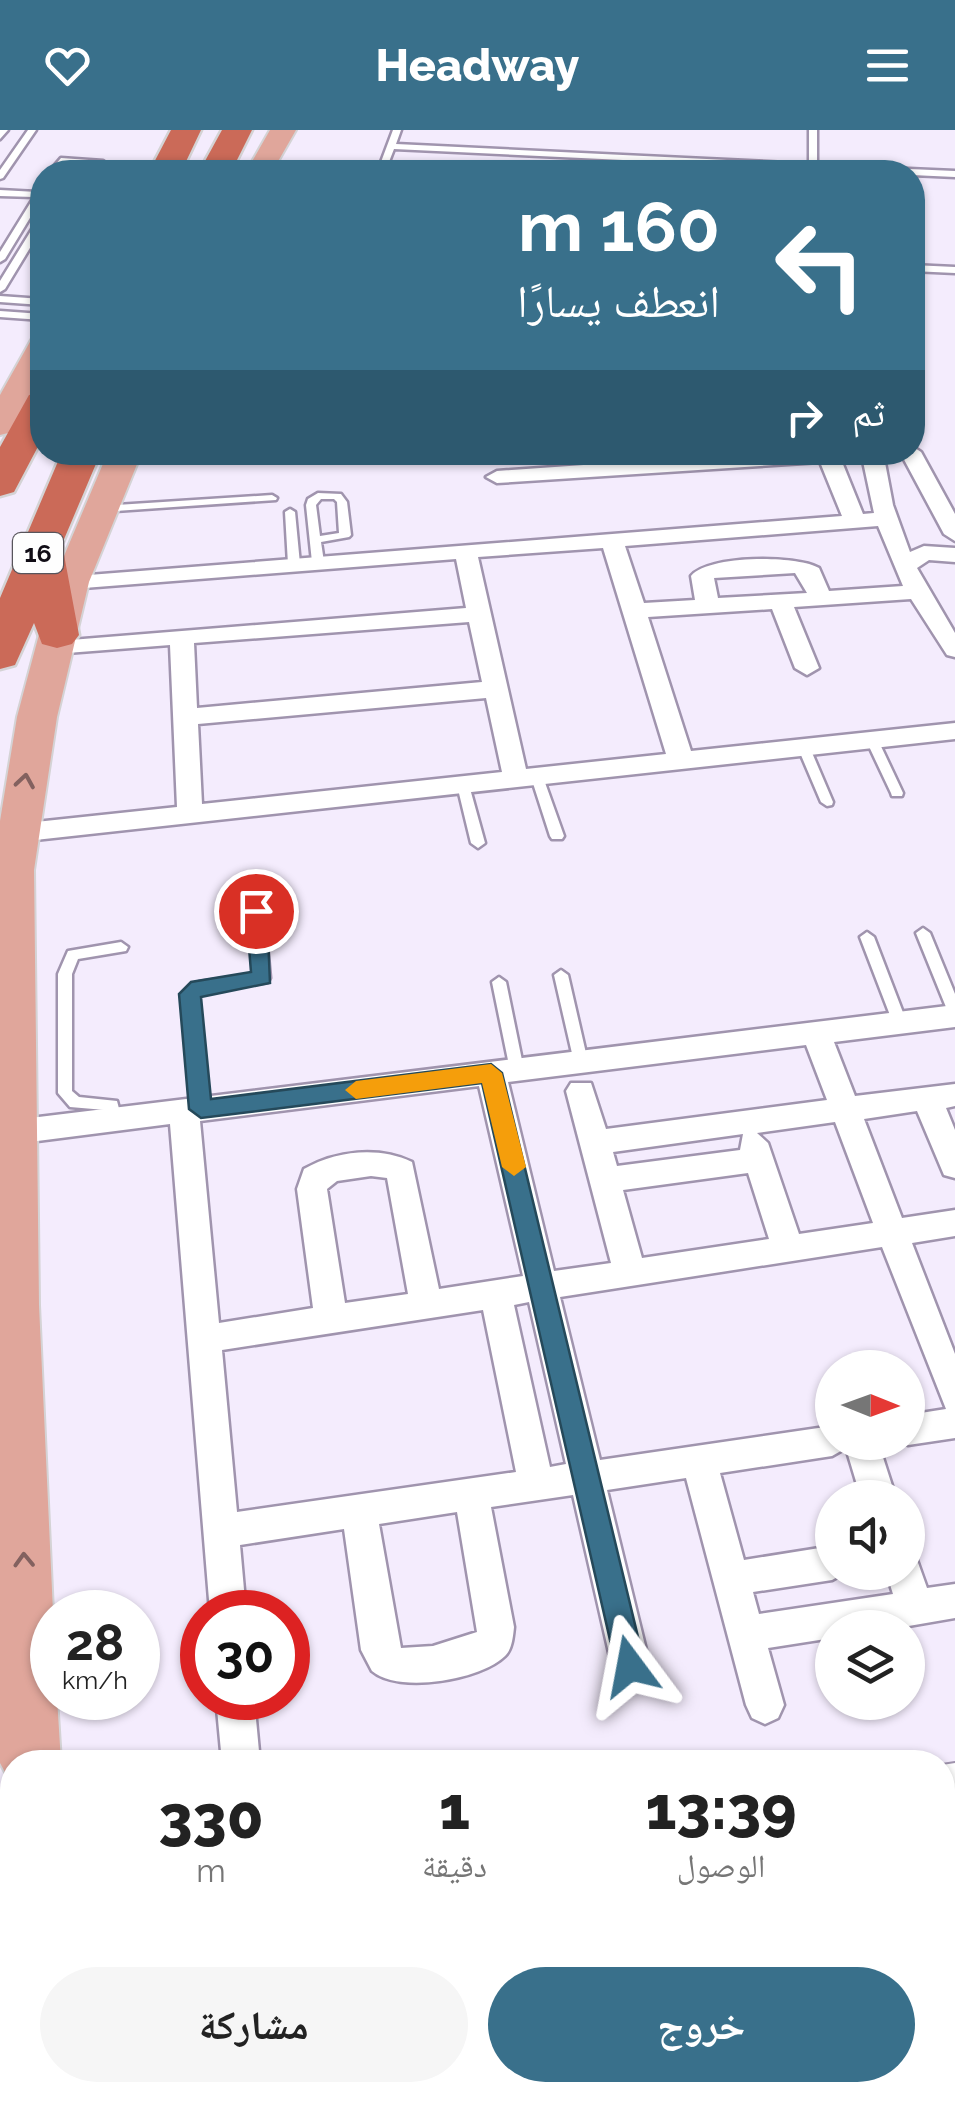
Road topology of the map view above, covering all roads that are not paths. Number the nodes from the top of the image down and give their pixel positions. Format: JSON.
{"nodes":[{"id":1,"x":4,"y":130,"type":"edge"},
{"id":2,"x":32,"y":130,"type":"edge"},
{"id":3,"x":186,"y":130,"type":"edge"},
{"id":4,"x":237,"y":130,"type":"edge"},
{"id":5,"x":283,"y":130,"type":"edge"},
{"id":6,"x":397,"y":130,"type":"edge"},
{"id":7,"x":813,"y":130,"type":"edge"},
{"id":8,"x":0,"y":136,"type":"edge"},
{"id":9,"x":391,"y":146,"type":"junction"},
{"id":10,"x":171,"y":160,"type":"edge"},
{"id":11,"x":221,"y":160,"type":"edge"},
{"id":12,"x":266,"y":160,"type":"edge"},
{"id":13,"x":384,"y":160,"type":"edge"},
{"id":14,"x":637,"y":160,"type":"edge"},
{"id":15,"x":813,"y":160,"type":"edge"},
{"id":16,"x":925,"y":173,"type":"edge"},
{"id":17,"x":955,"y":174,"type":"edge"},
{"id":18,"x":0,"y":176,"type":"edge"},
{"id":19,"x":0,"y":193,"type":"edge"},
{"id":20,"x":30,"y":194,"type":"edge"},
{"id":21,"x":30,"y":213,"type":"edge"},
{"id":22,"x":30,"y":240,"type":"edge"},
{"id":23,"x":0,"y":259,"type":"edge"},
{"id":24,"x":925,"y":269,"type":"edge"},
{"id":25,"x":955,"y":270,"type":"edge"},
{"id":26,"x":0,"y":289,"type":"edge"},
{"id":27,"x":0,"y":299,"type":"edge"},
{"id":28,"x":30,"y":301,"type":"edge"},
{"id":29,"x":0,"y":314,"type":"edge"},
{"id":30,"x":30,"y":316,"type":"edge"},
{"id":31,"x":30,"y":369,"type":"edge"},
{"id":32,"x":0,"y":425,"type":"edge"},
{"id":33,"x":30,"y":426,"type":"edge"},
{"id":34,"x":80,"y":465,"type":"edge"},
{"id":35,"x":119,"y":465,"type":"edge"},
{"id":36,"x":832,"y":465,"type":"edge"},
{"id":37,"x":875,"y":465,"type":"edge"},
{"id":38,"x":917,"y":465,"type":"edge"},
{"id":39,"x":695,"y":466,"type":"edge"},
{"id":40,"x":496,"y":477,"type":"dead end"},
{"id":41,"x":0,"y":484,"type":"edge"},
{"id":42,"x":272,"y":498,"type":"dead end"},
{"id":43,"x":100,"y":510,"type":"junction"},
{"id":44,"x":290,"y":512,"type":"dead end"},
{"id":45,"x":886,"y":519,"type":"junction"},
{"id":46,"x":855,"y":521,"type":"junction"},
{"id":47,"x":955,"y":534,"type":"edge"},
{"id":48,"x":612,"y":539,"type":"junction"},
{"id":49,"x":42,"y":542,"type":"junction"},
{"id":50,"x":464,"y":551,"type":"junction"},
{"id":51,"x":955,"y":555,"type":"edge"},
{"id":52,"x":294,"y":564,"type":"junction"},
{"id":53,"x":905,"y":566,"type":"junction"},
{"id":54,"x":71,"y":582,"type":"junction"},
{"id":55,"x":918,"y":592,"type":"junction"},
{"id":56,"x":820,"y":599,"type":"junction"},
{"id":57,"x":780,"y":601,"type":"junction"},
{"id":58,"x":708,"y":606,"type":"junction"},
{"id":59,"x":635,"y":611,"type":"junction"},
{"id":60,"x":478,"y":614,"type":"junction"},
{"id":61,"x":182,"y":637,"type":"junction"},
{"id":62,"x":55,"y":641,"type":"junction"},
{"id":63,"x":955,"y":650,"type":"edge"},
{"id":64,"x":0,"y":656,"type":"edge"},
{"id":65,"x":807,"y":668,"type":"dead end"},
{"id":66,"x":495,"y":690,"type":"junction"},
{"id":67,"x":186,"y":717,"type":"junction"},
{"id":68,"x":955,"y":731,"type":"edge"},
{"id":69,"x":872,"y":740,"type":"junction"},
{"id":70,"x":804,"y":748,"type":"junction"},
{"id":71,"x":682,"y":761,"type":"junction"},
{"id":72,"x":527,"y":778,"type":"junction"},
{"id":73,"x":464,"y":785,"type":"junction"},
{"id":74,"x":897,"y":793,"type":"dead end"},
{"id":75,"x":827,"y":802,"type":"dead end"},
{"id":76,"x":190,"y":814,"type":"junction"},
{"id":77,"x":18,"y":833,"type":"junction"},
{"id":78,"x":557,"y":836,"type":"dead end"},
{"id":79,"x":478,"y":842,"type":"dead end"},
{"id":80,"x":256,"y":911,"type":"dead end"},
{"id":81,"x":922,"y":932,"type":"dead end"},
{"id":82,"x":867,"y":937,"type":"dead end"},
{"id":83,"x":120,"y":948,"type":"dead end"},
{"id":84,"x":560,"y":975,"type":"dead end"},
{"id":85,"x":499,"y":982,"type":"dead end"},
{"id":86,"x":955,"y":1014,"type":"edge"},
{"id":87,"x":900,"y":1022,"type":"junction"},
{"id":88,"x":816,"y":1033,"type":"junction"},
{"id":89,"x":504,"y":1072,"type":"junction"},
{"id":90,"x":581,"y":1076,"type":"junction"},
{"id":91,"x":941,"y":1097,"type":"edge"},
{"id":92,"x":848,"y":1109,"type":"junction"},
{"id":93,"x":192,"y":1110,"type":"junction"},
{"id":94,"x":114,"y":1120,"type":"junction"},
{"id":95,"x":746,"y":1122,"type":"junction"},
{"id":96,"x":14,"y":1132,"type":"junction"},
{"id":97,"x":949,"y":1136,"type":"edge"},
{"id":98,"x":595,"y":1142,"type":"junction"},
{"id":99,"x":758,"y":1160,"type":"junction"},
{"id":100,"x":955,"y":1166,"type":"edge"},
{"id":101,"x":606,"y":1180,"type":"junction"},
{"id":102,"x":955,"y":1223,"type":"edge"},
{"id":103,"x":894,"y":1233,"type":"junction"},
{"id":104,"x":788,"y":1249,"type":"junction"},
{"id":105,"x":630,"y":1273,"type":"junction"},
{"id":106,"x":543,"y":1287,"type":"junction"},
{"id":107,"x":496,"y":1294,"type":"junction"},
{"id":108,"x":426,"y":1304,"type":"junction"},
{"id":109,"x":6,"y":1318,"type":"edge"},
{"id":110,"x":331,"y":1319,"type":"junction"},
{"id":111,"x":204,"y":1339,"type":"junction"},
{"id":112,"x":955,"y":1398,"type":"edge"},
{"id":113,"x":955,"y":1423,"type":"edge"},
{"id":114,"x":925,"y":1427,"type":"edge"},
{"id":115,"x":815,"y":1444,"type":"edge"},
{"id":116,"x":699,"y":1461,"type":"junction"},
{"id":117,"x":585,"y":1478,"type":"junction"},
{"id":118,"x":536,"y":1485,"type":"junction"},
{"id":119,"x":11,"y":1488,"type":"edge"},
{"id":120,"x":471,"y":1494,"type":"junction"},
{"id":121,"x":359,"y":1510,"type":"junction"},
{"id":122,"x":221,"y":1531,"type":"junction"},
{"id":123,"x":815,"y":1566,"type":"edge"},
{"id":124,"x":731,"y":1578,"type":"junction"},
{"id":125,"x":226,"y":1590,"type":"edge"},
{"id":126,"x":909,"y":1590,"type":"edge"},
{"id":127,"x":955,"y":1601,"type":"edge"},
{"id":128,"x":746,"y":1634,"type":"junction"},
{"id":129,"x":630,"y":1666,"type":"dead end"},
{"id":130,"x":765,"y":1705,"type":"dead end"},
{"id":131,"x":237,"y":1720,"type":"edge"},
{"id":132,"x":29,"y":1750,"type":"edge"},
{"id":133,"x":240,"y":1750,"type":"edge"}],
"edges":[{"from":1,"to":8,"type":"lane"},
{"from":2,"to":18,"type":"lane"},
{"from":3,"to":10,"type":"highway"},
{"from":4,"to":11,"type":"highway"},
{"from":5,"to":12,"type":"main road"},
{"from":6,"to":9,"type":"lane"},
{"from":7,"to":15,"type":"lane"},
{"from":9,"to":13,"type":"lane"},
{"from":9,"to":14,"type":"lane"},
{"from":16,"to":17,"type":"lane"},
{"from":19,"to":20,"type":"lane"},
{"from":21,"to":23,"type":"lane"},
{"from":22,"to":26,"type":"lane"},
{"from":24,"to":25,"type":"lane"},
{"from":27,"to":28,"type":"lane"},
{"from":29,"to":30,"type":"lane"},
{"from":31,"to":32,"type":"main road"},
{"from":33,"to":41,"type":"highway"},
{"from":34,"to":49,"type":"highway","number":"16"},
{"from":35,"to":43,"type":"main road","number":"16"},
{"from":36,"to":46,"type":"street"},
{"from":37,"to":45,"type":"street"},
{"from":38,"to":47,"type":"street"},
{"from":39,"to":40,"type":"street"},
{"from":42,"to":43,"type":"lane"},
{"from":43,"to":54,"type":"main road","number":"16"},
{"from":44,"to":52,"type":"lane"},
{"from":45,"to":46,"type":"street"},
{"from":45,"to":53,"type":"street"},
{"from":46,"to":48,"type":"street"},
{"from":48,"to":50,"type":"street"},
{"from":48,"to":59,"type":"street"},
{"from":49,"to":62,"type":"highway","number":"16"},
{"from":49,"to":64,"type":"highway","number":"16"},
{"from":50,"to":52,"type":"street"},
{"from":50,"to":60,"type":"street"},
{"from":51,"to":53,"type":"street"},
{"from":52,"to":54,"type":"street"},
{"from":53,"to":55,"type":"street"},
{"from":54,"to":62,"type":"main road","number":"16"},
{"from":55,"to":56,"type":"street"},
{"from":55,"to":63,"type":"street"},
{"from":56,"to":57,"type":"street"},
{"from":56,"to":58,"type":"street"},
{"from":57,"to":58,"type":"street"},
{"from":57,"to":65,"type":"street"},
{"from":58,"to":59,"type":"street"},
{"from":59,"to":71,"type":"street"},
{"from":60,"to":61,"type":"street"},
{"from":60,"to":66,"type":"street"},
{"from":61,"to":62,"type":"street"},
{"from":61,"to":67,"type":"street"},
{"from":77,"to":62,"type":"main road","number":"16","one_way":true},
{"from":66,"to":67,"type":"street"},
{"from":66,"to":72,"type":"street"},
{"from":67,"to":76,"type":"street"},
{"from":68,"to":69,"type":"street"},
{"from":69,"to":70,"type":"street"},
{"from":69,"to":74,"type":"lane"},
{"from":70,"to":71,"type":"street"},
{"from":70,"to":75,"type":"lane"},
{"from":71,"to":72,"type":"street"},
{"from":72,"to":73,"type":"street"},
{"from":72,"to":78,"type":"lane"},
{"from":73,"to":76,"type":"street"},
{"from":73,"to":79,"type":"lane"},
{"from":76,"to":77,"type":"street"},
{"from":77,"to":96,"type":"main road","number":"16"},
{"from":80,"to":93,"type":"lane"},
{"from":81,"to":86,"type":"lane"},
{"from":82,"to":87,"type":"lane"},
{"from":83,"to":94,"type":"lane"},
{"from":84,"to":90,"type":"lane"},
{"from":85,"to":89,"type":"lane"},
{"from":86,"to":87,"type":"street"},
{"from":87,"to":88,"type":"street"},
{"from":88,"to":90,"type":"street"},
{"from":88,"to":92,"type":"street"},
{"from":89,"to":90,"type":"street"},
{"from":89,"to":93,"type":"street"},
{"from":89,"to":106,"type":"street"},
{"from":90,"to":98,"type":"street"},
{"from":91,"to":92,"type":"street"},
{"from":91,"to":97,"type":"street"},
{"from":92,"to":95,"type":"street"},
{"from":92,"to":103,"type":"street"},
{"from":93,"to":94,"type":"street"},
{"from":93,"to":111,"type":"street"},
{"from":94,"to":96,"type":"street"},
{"from":95,"to":98,"type":"street"},
{"from":95,"to":99,"type":"street"},
{"from":96,"to":109,"type":"main road","number":"16"},
{"from":97,"to":100,"type":"street"},
{"from":98,"to":101,"type":"street"},
{"from":99,"to":101,"type":"street"},
{"from":99,"to":104,"type":"street"},
{"from":101,"to":105,"type":"street"},
{"from":102,"to":103,"type":"street"},
{"from":103,"to":104,"type":"street"},
{"from":103,"to":112,"type":"street"},
{"from":104,"to":105,"type":"street"},
{"from":105,"to":106,"type":"street"},
{"from":106,"to":107,"type":"street"},
{"from":106,"to":117,"type":"street"},
{"from":107,"to":108,"type":"street"},
{"from":107,"to":118,"type":"street"},
{"from":108,"to":110,"type":"street"},
{"from":108,"to":110,"type":"street"},
{"from":109,"to":119,"type":"main road","number":"16"},
{"from":110,"to":111,"type":"street"},
{"from":111,"to":122,"type":"street"},
{"from":113,"to":114,"type":"street"},
{"from":115,"to":116,"type":"street"},
{"from":116,"to":117,"type":"street"},
{"from":116,"to":124,"type":"street"},
{"from":117,"to":118,"type":"street"},
{"from":117,"to":129,"type":"street"},
{"from":118,"to":120,"type":"street"},
{"from":132,"to":119,"type":"main road","number":"16","one_way":true},
{"from":120,"to":121,"type":"street"},
{"from":120,"to":121,"type":"street"},
{"from":121,"to":122,"type":"street"},
{"from":122,"to":125,"type":"street"},
{"from":123,"to":124,"type":"street"},
{"from":124,"to":128,"type":"street"},
{"from":126,"to":127,"type":"street"},
{"from":126,"to":128,"type":"street"},
{"from":128,"to":130,"type":"street"},
{"from":131,"to":133,"type":"street"}]}
